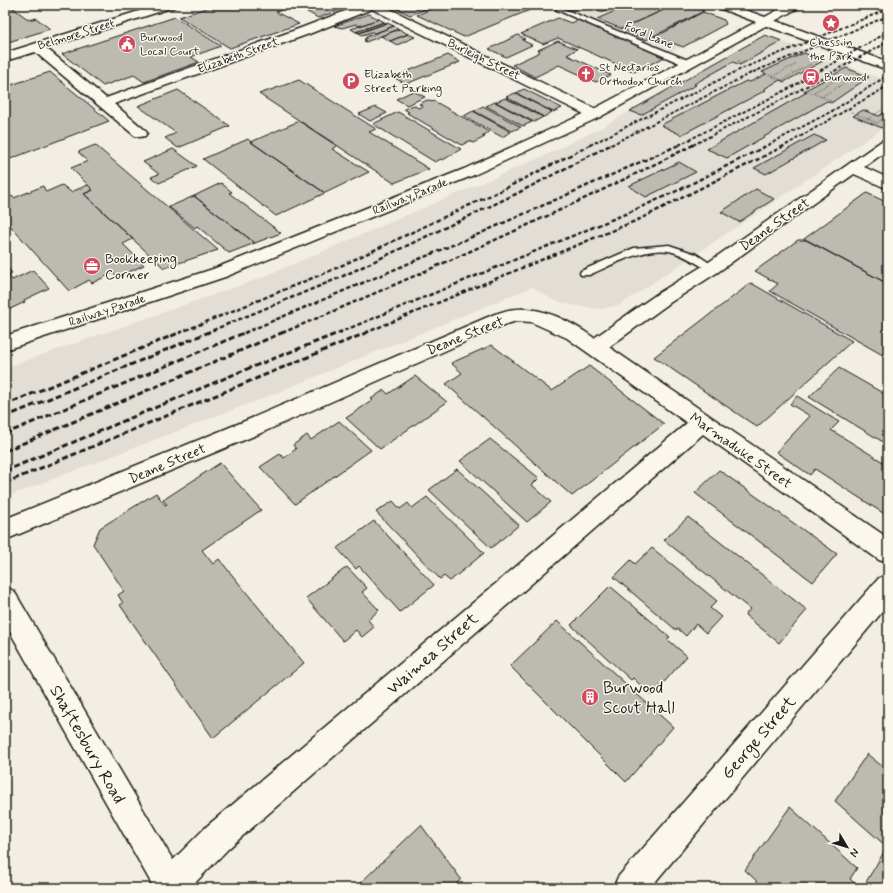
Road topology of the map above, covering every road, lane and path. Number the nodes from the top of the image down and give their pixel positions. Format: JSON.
{"nodes":[{"id":1,"x":170,"y":5,"type":"edge"},
{"id":2,"x":372,"y":5,"type":"edge"},
{"id":3,"x":491,"y":5,"type":"edge"},
{"id":4,"x":720,"y":5,"type":"edge"},
{"id":5,"x":796,"y":5,"type":"edge"},
{"id":6,"x":484,"y":8,"type":"dead end"},
{"id":7,"x":559,"y":9,"type":"dead end"},
{"id":8,"x":765,"y":21,"type":"junction"},
{"id":9,"x":37,"y":47,"type":"junction"},
{"id":10,"x":5,"y":57,"type":"edge"},
{"id":11,"x":687,"y":63,"type":"junction"},
{"id":12,"x":797,"y":64,"type":"dead end"},
{"id":13,"x":811,"y":64,"type":"dead end"},
{"id":14,"x":888,"y":66,"type":"edge"},
{"id":15,"x":762,"y":72,"type":"dead end"},
{"id":16,"x":773,"y":76,"type":"junction"},
{"id":17,"x":842,"y":76,"type":"dead end"},
{"id":18,"x":782,"y":80,"type":"junction"},
{"id":19,"x":786,"y":82,"type":"dead end"},
{"id":20,"x":845,"y":83,"type":"dead end"},
{"id":21,"x":805,"y":90,"type":"dead end"},
{"id":22,"x":812,"y":93,"type":"junction"},
{"id":23,"x":821,"y":97,"type":"junction"},
{"id":24,"x":834,"y":102,"type":"dead end"},
{"id":25,"x":104,"y":103,"type":"junction"},
{"id":26,"x":888,"y":106,"type":"edge"},
{"id":27,"x":851,"y":112,"type":"dead end"},
{"id":28,"x":594,"y":114,"type":"junction"},
{"id":29,"x":888,"y":115,"type":"edge"},
{"id":30,"x":868,"y":119,"type":"junction"},
{"id":31,"x":140,"y":133,"type":"dead end"},
{"id":32,"x":888,"y":143,"type":"edge"},
{"id":33,"x":854,"y":168,"type":"junction"},
{"id":34,"x":888,"y":184,"type":"edge"},
{"id":35,"x":712,"y":268,"type":"junction"},
{"id":36,"x":585,"y":273,"type":"dead end"},
{"id":37,"x":5,"y":343,"type":"edge"},
{"id":38,"x":595,"y":347,"type":"junction"},
{"id":39,"x":702,"y":422,"type":"junction"},
{"id":40,"x":5,"y":530,"type":"edge"},
{"id":41,"x":888,"y":552,"type":"edge"},
{"id":42,"x":888,"y":586,"type":"edge"},
{"id":43,"x":5,"y":599,"type":"edge"},
{"id":44,"x":170,"y":887,"type":"edge"},
{"id":45,"x":629,"y":888,"type":"edge"}],
"edges":[{"from":1,"to":9,"type":"street","name":"Belmore Street"},
{"from":2,"to":25,"type":"street","name":"Elizabeth Street"},
{"from":2,"to":28,"type":"street","name":"Burleigh Street"},
{"from":3,"to":6,"type":"path"},
{"from":4,"to":8,"type":"street"},
{"from":5,"to":8,"type":"street","name":"Railway Parade"},
{"from":7,"to":11,"type":"lane","name":"Ford Lane"},
{"from":8,"to":11,"type":"street","name":"Railway Parade"},
{"from":8,"to":14,"type":"street"},
{"from":9,"to":10,"type":"street","name":"Belmore Street"},
{"from":9,"to":25,"type":"street"},
{"from":11,"to":28,"type":"street","name":"Railway Parade"},
{"from":12,"to":16,"type":"path"},
{"from":13,"to":18,"type":"path"},
{"from":15,"to":16,"type":"path"},
{"from":16,"to":18,"type":"path"},
{"from":17,"to":22,"type":"path"},
{"from":18,"to":19,"type":"path"},
{"from":20,"to":23,"type":"path"},
{"from":21,"to":22,"type":"path"},
{"from":22,"to":23,"type":"path"},
{"from":23,"to":24,"type":"path"},
{"from":25,"to":31,"type":"street"},
{"from":26,"to":30,"type":"path"},
{"from":27,"to":30,"type":"path"},
{"from":28,"to":37,"type":"street","name":"Railway Parade"},
{"from":29,"to":30,"type":"path"},
{"from":32,"to":33,"type":"street","name":"Deane Street"},
{"from":33,"to":34,"type":"street"},
{"from":33,"to":35,"type":"street","name":"Deane Street"},
{"from":35,"to":36,"type":"lane"},
{"from":35,"to":38,"type":"street","name":"Deane Street"},
{"from":38,"to":39,"type":"street","name":"Marmaduke Street"},
{"from":38,"to":40,"type":"street","name":"Deane Street"},
{"from":39,"to":41,"type":"street","name":"Marmaduke Street"},
{"from":39,"to":44,"type":"street","name":"Waimea Street"},
{"from":42,"to":45,"type":"street","name":"George Street"},
{"from":43,"to":44,"type":"street","name":"Shaftesbury Road"}]}
